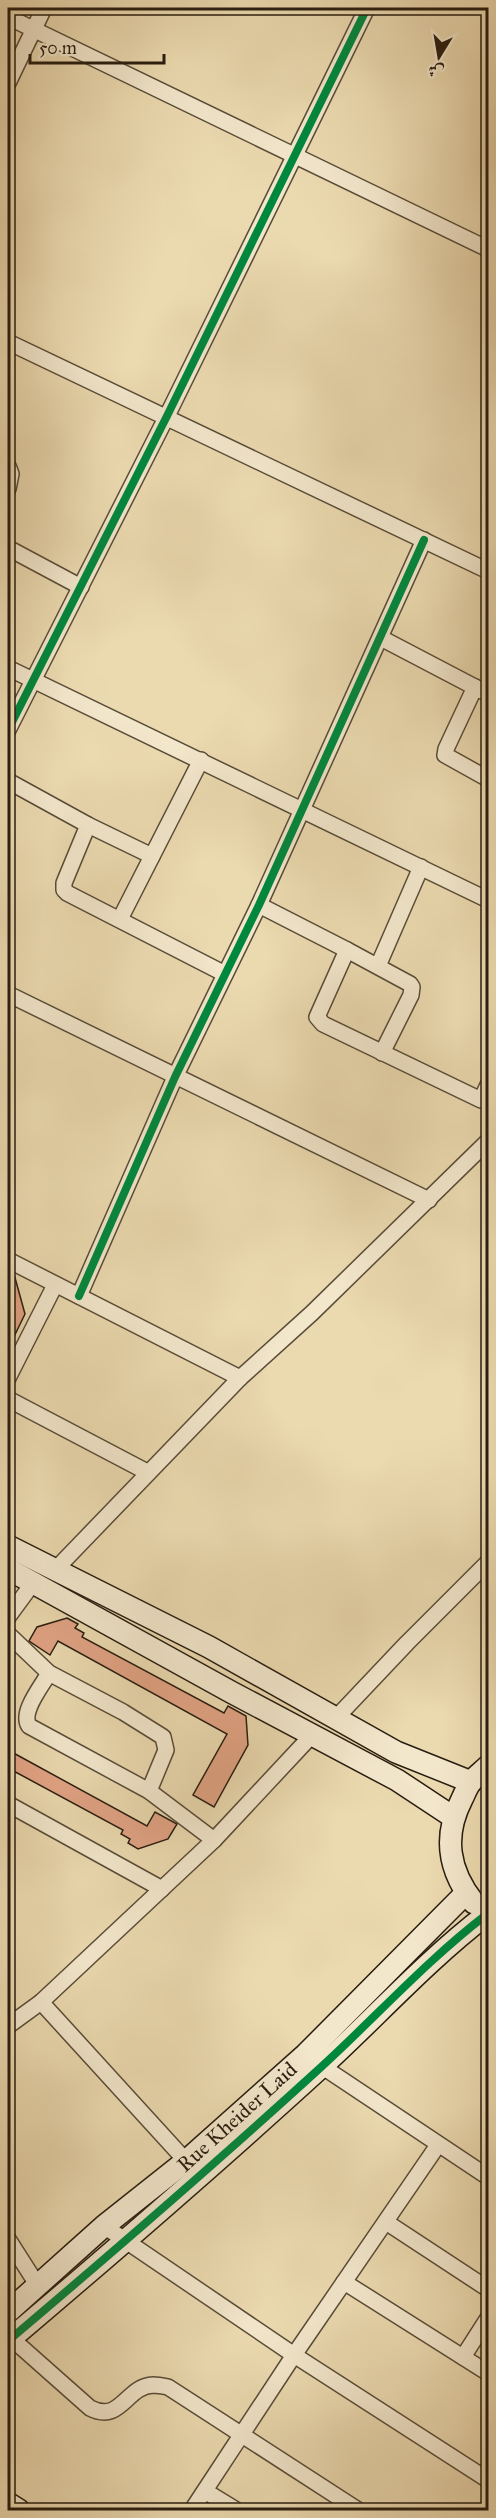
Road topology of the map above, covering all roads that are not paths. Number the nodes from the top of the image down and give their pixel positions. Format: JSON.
{"nodes":[{"id":1,"x":44,"y":8,"type":"edge"},
{"id":2,"x":367,"y":8,"type":"edge"},
{"id":3,"x":8,"y":17,"type":"edge"},
{"id":4,"x":34,"y":29,"type":"junction"},
{"id":5,"x":8,"y":83,"type":"edge"},
{"id":6,"x":293,"y":155,"type":"junction"},
{"id":7,"x":489,"y":249,"type":"edge"},
{"id":8,"x":8,"y":342,"type":"edge"},
{"id":9,"x":167,"y":416,"type":"junction"},
{"id":10,"x":8,"y":466,"type":"edge"},
{"id":11,"x":8,"y":489,"type":"edge"},
{"id":12,"x":424,"y":540,"type":"junction"},
{"id":13,"x":8,"y":548,"type":"edge"},
{"id":14,"x":489,"y":571,"type":"edge"},
{"id":15,"x":81,"y":587,"type":"junction"},
{"id":16,"x":381,"y":638,"type":"junction"},
{"id":17,"x":8,"y":668,"type":"edge"},
{"id":18,"x":32,"y":680,"type":"junction"},
{"id":19,"x":482,"y":691,"type":"edge"},
{"id":20,"x":8,"y":730,"type":"edge"},
{"id":21,"x":201,"y":760,"type":"junction"},
{"id":22,"x":489,"y":779,"type":"edge"},
{"id":23,"x":8,"y":781,"type":"edge"},
{"id":24,"x":302,"y":809,"type":"junction"},
{"id":25,"x":88,"y":825,"type":"junction"},
{"id":26,"x":152,"y":856,"type":"junction"},
{"id":27,"x":421,"y":867,"type":"junction"},
{"id":28,"x":489,"y":900,"type":"edge"},
{"id":29,"x":258,"y":905,"type":"junction"},
{"id":30,"x":120,"y":919,"type":"junction"},
{"id":31,"x":347,"y":950,"type":"junction"},
{"id":32,"x":378,"y":966,"type":"junction"},
{"id":33,"x":225,"y":974,"type":"junction"},
{"id":34,"x":8,"y":994,"type":"edge"},
{"id":35,"x":382,"y":1053,"type":"junction"},
{"id":36,"x":175,"y":1077,"type":"junction"},
{"id":37,"x":489,"y":1085,"type":"edge"},
{"id":38,"x":485,"y":1102,"type":"edge"},
{"id":39,"x":489,"y":1141,"type":"edge"},
{"id":40,"x":429,"y":1200,"type":"junction"},
{"id":41,"x":8,"y":1260,"type":"edge"},
{"id":42,"x":55,"y":1285,"type":"junction"},
{"id":43,"x":79,"y":1296,"type":"junction"},
{"id":44,"x":8,"y":1378,"type":"edge"},
{"id":45,"x":240,"y":1378,"type":"junction"},
{"id":46,"x":8,"y":1399,"type":"edge"},
{"id":47,"x":147,"y":1472,"type":"junction"},
{"id":48,"x":8,"y":1545,"type":"edge"},
{"id":49,"x":489,"y":1562,"type":"edge"},
{"id":50,"x":8,"y":1569,"type":"edge"},
{"id":51,"x":55,"y":1570,"type":"junction"},
{"id":52,"x":33,"y":1582,"type":"junction"},
{"id":53,"x":8,"y":1617,"type":"edge"},
{"id":54,"x":8,"y":1634,"type":"edge"},
{"id":55,"x":50,"y":1673,"type":"junction"},
{"id":56,"x":336,"y":1718,"type":"junction"},
{"id":57,"x":313,"y":1734,"type":"junction"},
{"id":58,"x":489,"y":1766,"type":"edge"},
{"id":59,"x":471,"y":1782,"type":"junction"},
{"id":60,"x":149,"y":1791,"type":"junction"},
{"id":61,"x":8,"y":1804,"type":"edge"},
{"id":62,"x":453,"y":1817,"type":"junction"},
{"id":63,"x":214,"y":1840,"type":"junction"},
{"id":64,"x":162,"y":1889,"type":"junction"},
{"id":65,"x":466,"y":1893,"type":"junction"},
{"id":66,"x":487,"y":1915,"type":"edge"},
{"id":67,"x":41,"y":2002,"type":"junction"},
{"id":68,"x":8,"y":2026,"type":"edge"},
{"id":69,"x":313,"y":2061,"type":"junction"},
{"id":70,"x":438,"y":2145,"type":"junction"},
{"id":71,"x":186,"y":2161,"type":"junction"},
{"id":72,"x":489,"y":2177,"type":"edge"},
{"id":73,"x":386,"y":2222,"type":"junction"},
{"id":74,"x":104,"y":2226,"type":"junction"},
{"id":75,"x":8,"y":2239,"type":"edge"},
{"id":76,"x":127,"y":2240,"type":"junction"},
{"id":77,"x":344,"y":2282,"type":"junction"},
{"id":78,"x":38,"y":2286,"type":"junction"},
{"id":79,"x":489,"y":2289,"type":"edge"},
{"id":80,"x":8,"y":2312,"type":"edge"},
{"id":81,"x":489,"y":2318,"type":"edge"},
{"id":82,"x":9,"y":2340,"type":"edge"},
{"id":83,"x":294,"y":2355,"type":"junction"},
{"id":84,"x":463,"y":2357,"type":"junction"},
{"id":85,"x":489,"y":2373,"type":"edge"},
{"id":86,"x":242,"y":2434,"type":"junction"},
{"id":87,"x":489,"y":2480,"type":"edge"},
{"id":88,"x":205,"y":2491,"type":"junction"},
{"id":89,"x":8,"y":2503,"type":"edge"},
{"id":90,"x":19,"y":2511,"type":"edge"},
{"id":91,"x":192,"y":2511,"type":"edge"},
{"id":92,"x":236,"y":2511,"type":"edge"},
{"id":93,"x":358,"y":2511,"type":"edge"}],
"edges":[{"from":1,"to":4,"type":"street"},
{"from":2,"to":6,"type":"street"},
{"from":3,"to":4,"type":"street"},
{"from":4,"to":5,"type":"street"},
{"from":4,"to":6,"type":"street"},
{"from":6,"to":7,"type":"street"},
{"from":6,"to":9,"type":"street"},
{"from":8,"to":9,"type":"street"},
{"from":9,"to":12,"type":"street"},
{"from":9,"to":15,"type":"street"},
{"from":10,"to":11,"type":"street"},
{"from":12,"to":14,"type":"street"},
{"from":12,"to":16,"type":"street"},
{"from":13,"to":15,"type":"street"},
{"from":15,"to":18,"type":"street"},
{"from":16,"to":19,"type":"street"},
{"from":16,"to":24,"type":"street"},
{"from":17,"to":18,"type":"street"},
{"from":18,"to":20,"type":"street"},
{"from":18,"to":21,"type":"street"},
{"from":19,"to":22,"type":"street"},
{"from":21,"to":24,"type":"street"},
{"from":21,"to":26,"type":"street"},
{"from":23,"to":25,"type":"street"},
{"from":24,"to":27,"type":"street"},
{"from":24,"to":29,"type":"street"},
{"from":25,"to":26,"type":"street"},
{"from":25,"to":30,"type":"street"},
{"from":26,"to":30,"type":"street"},
{"from":27,"to":28,"type":"street"},
{"from":27,"to":32,"type":"street"},
{"from":29,"to":31,"type":"street"},
{"from":29,"to":33,"type":"street"},
{"from":30,"to":33,"type":"street"},
{"from":31,"to":32,"type":"street"},
{"from":31,"to":35,"type":"street"},
{"from":32,"to":35,"type":"street"},
{"from":33,"to":36,"type":"street"},
{"from":34,"to":36,"type":"street"},
{"from":35,"to":38,"type":"street"},
{"from":36,"to":40,"type":"street"},
{"from":36,"to":43,"type":"street"},
{"from":37,"to":38,"type":"street"},
{"from":39,"to":40,"type":"street"},
{"from":40,"to":45,"type":"street"},
{"from":41,"to":42,"type":"street"},
{"from":42,"to":43,"type":"street"},
{"from":42,"to":44,"type":"street"},
{"from":43,"to":45,"type":"street"},
{"from":45,"to":47,"type":"street"},
{"from":46,"to":47,"type":"street"},
{"from":47,"to":51,"type":"street"},
{"from":48,"to":51,"type":"street"},
{"from":49,"to":56,"type":"street"},
{"from":50,"to":52,"type":"street"},
{"from":51,"to":56,"type":"street"},
{"from":52,"to":53,"type":"street"},
{"from":52,"to":57,"type":"street"},
{"from":54,"to":55,"type":"street"},
{"from":55,"to":60,"type":"street"},
{"from":55,"to":60,"type":"street"},
{"from":56,"to":59,"type":"street"},
{"from":57,"to":62,"type":"street"},
{"from":57,"to":63,"type":"street"},
{"from":58,"to":59,"type":"street"},
{"from":59,"to":62,"type":"street"},
{"from":60,"to":63,"type":"street"},
{"from":61,"to":64,"type":"street"},
{"from":62,"to":65,"type":"street"},
{"from":63,"to":64,"type":"street"},
{"from":64,"to":67,"type":"street"},
{"from":65,"to":66,"type":"street"},
{"from":65,"to":69,"type":"street","name":"Rue Kheider Laid"},
{"from":66,"to":69,"type":"street","name":"Rue Kheider Laid"},
{"from":67,"to":68,"type":"street"},
{"from":67,"to":71,"type":"street"},
{"from":69,"to":70,"type":"street"},
{"from":69,"to":71,"type":"street","name":"Rue Kheider Laid"},
{"from":69,"to":76,"type":"street","name":"Rue Kheider Laid"},
{"from":70,"to":72,"type":"street"},
{"from":70,"to":73,"type":"street"},
{"from":71,"to":74,"type":"street","name":"Rue Kheider Laid"},
{"from":73,"to":77,"type":"street"},
{"from":73,"to":79,"type":"street"},
{"from":74,"to":76,"type":"street"},
{"from":74,"to":78,"type":"street","name":"Rue Kheider Laid"},
{"from":75,"to":78,"type":"street"},
{"from":76,"to":82,"type":"street","name":"Rue Kheider Laid"},
{"from":76,"to":83,"type":"street"},
{"from":77,"to":83,"type":"street"},
{"from":77,"to":84,"type":"street"},
{"from":78,"to":80,"type":"street","name":"Rue Kheider Laid"},
{"from":81,"to":84,"type":"street"},
{"from":82,"to":86,"type":"street"},
{"from":83,"to":86,"type":"street"},
{"from":83,"to":87,"type":"street"},
{"from":84,"to":85,"type":"street"},
{"from":86,"to":88,"type":"street"},
{"from":86,"to":93,"type":"street"},
{"from":88,"to":91,"type":"street"},
{"from":88,"to":92,"type":"street"},
{"from":89,"to":90,"type":"street"}]}
